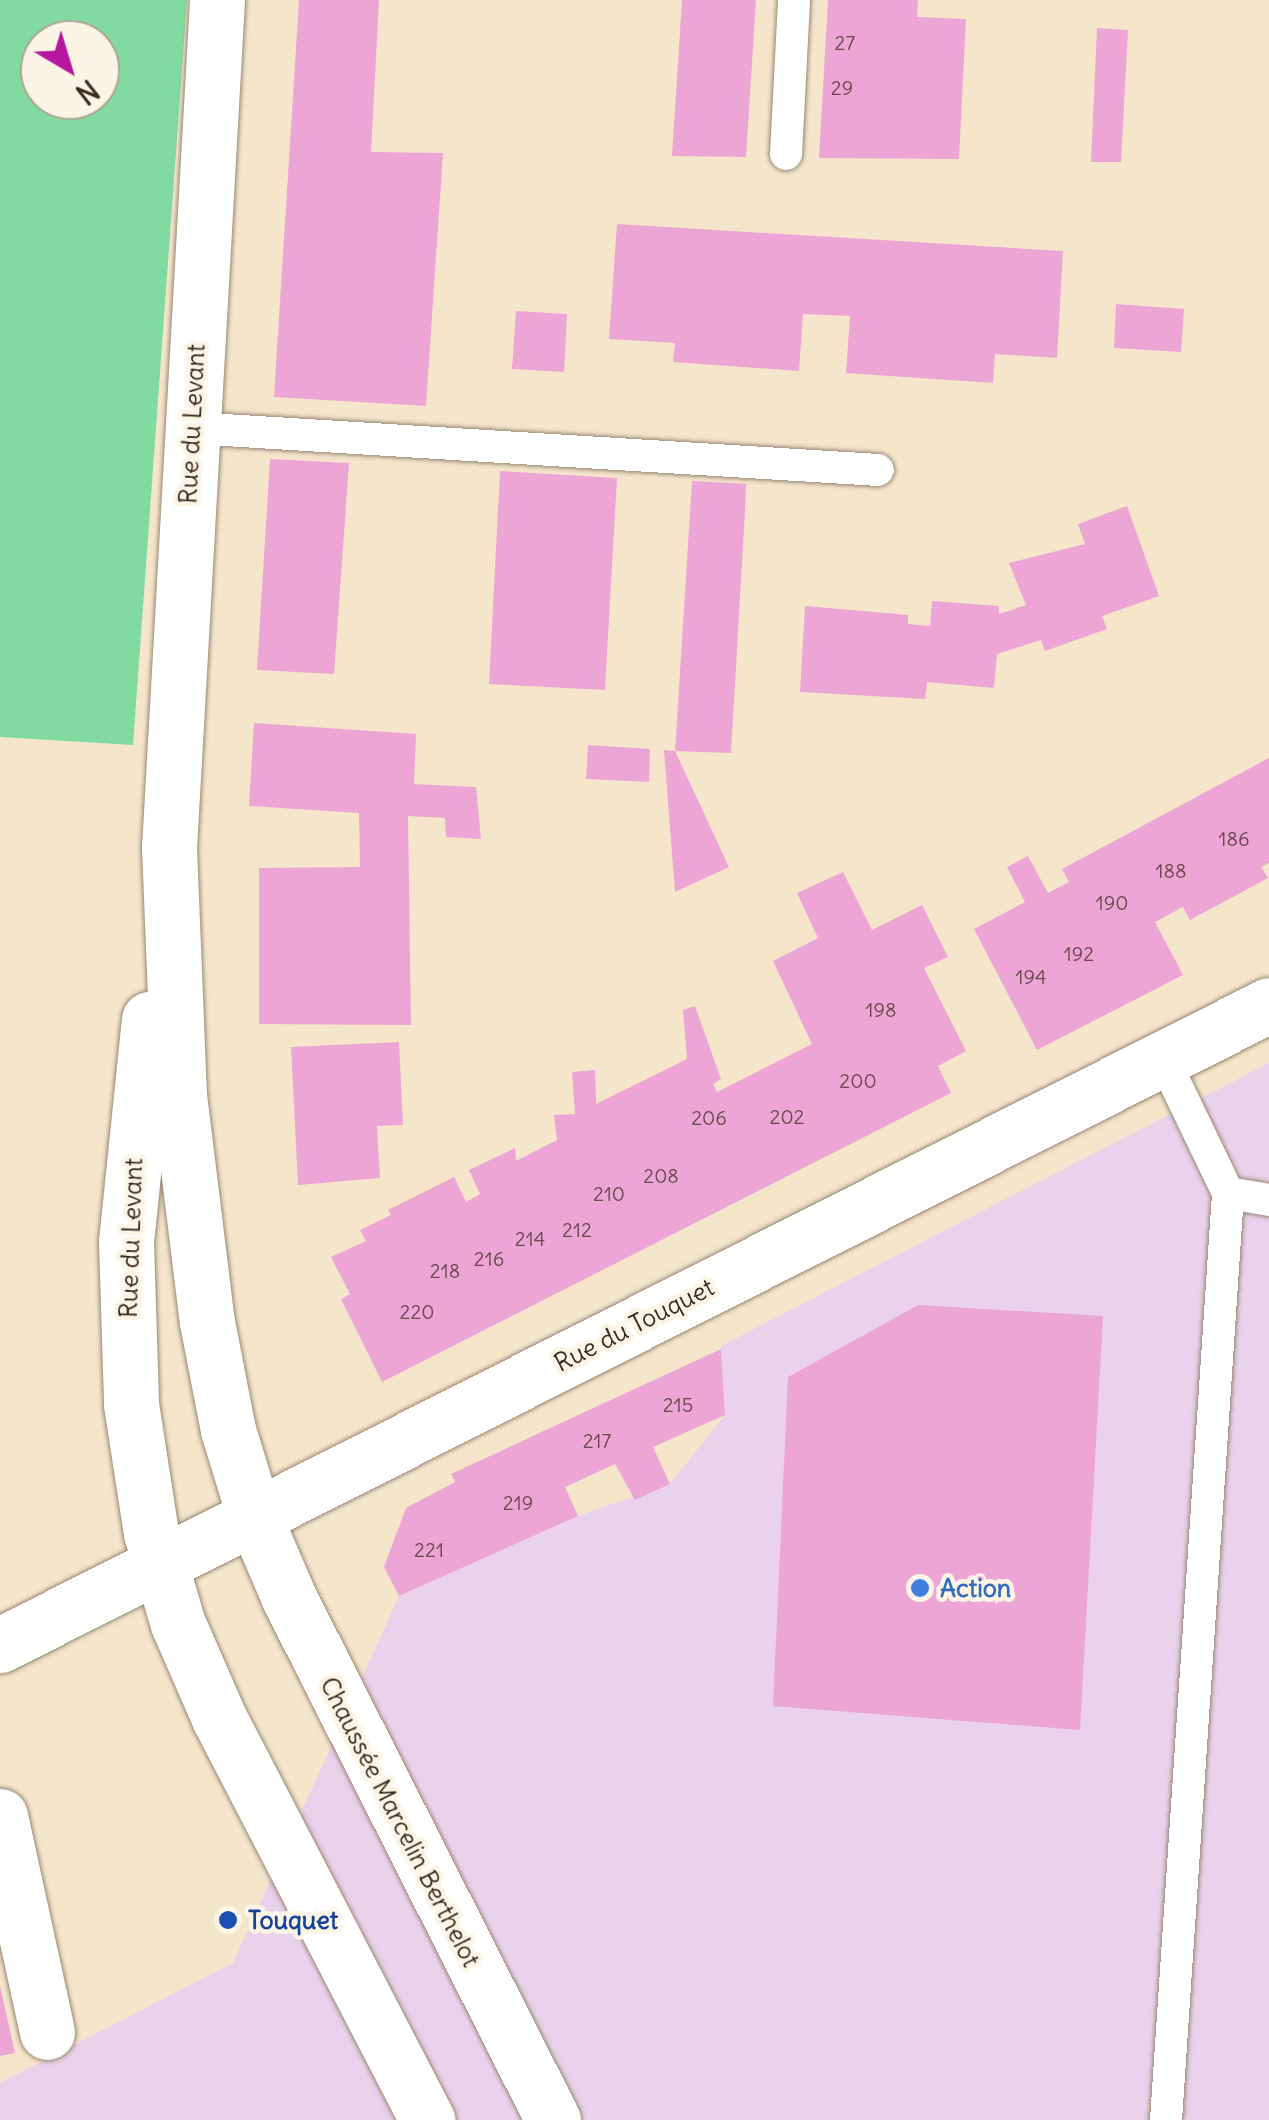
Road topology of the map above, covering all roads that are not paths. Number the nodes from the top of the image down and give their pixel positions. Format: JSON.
{"nodes":[{"id":1,"x":216,"y":0,"type":"edge"},
{"id":2,"x":794,"y":0,"type":"edge"},
{"id":3,"x":786,"y":154,"type":"dead end"},
{"id":4,"x":192,"y":428,"type":"junction"},
{"id":5,"x":878,"y":470,"type":"dead end"},
{"id":6,"x":169,"y":847,"type":"junction"},
{"id":7,"x":1269,"y":1005,"type":"edge"},
{"id":8,"x":1164,"y":1058,"type":"junction"},
{"id":9,"x":1228,"y":1193,"type":"junction"},
{"id":10,"x":1269,"y":1200,"type":"edge"},
{"id":11,"x":256,"y":1521,"type":"junction"},
{"id":12,"x":160,"y":1568,"type":"junction"},
{"id":13,"x":0,"y":1645,"type":"edge"},
{"id":14,"x":0,"y":1816,"type":"edge"},
{"id":15,"x":47,"y":2032,"type":"dead end"},
{"id":16,"x":427,"y":2120,"type":"edge"},
{"id":17,"x":552,"y":2120,"type":"edge"},
{"id":18,"x":1166,"y":2120,"type":"edge"}],
"edges":[{"from":1,"to":4,"type":"main road","name":"Rue du Levant"},
{"from":2,"to":3,"type":"lane"},
{"from":4,"to":5,"type":"lane"},
{"from":4,"to":6,"type":"main road","name":"Rue du Levant"},
{"from":6,"to":11,"type":"main road","name":"Rue du Levant"},
{"from":6,"to":12,"type":"main road","name":"Rue du Levant"},
{"from":7,"to":8,"type":"main road","name":"Rue du Touquet"},
{"from":8,"to":9,"type":"lane"},
{"from":8,"to":11,"type":"main road","name":"Rue du Touquet"},
{"from":9,"to":10,"type":"lane"},
{"from":9,"to":18,"type":"lane"},
{"from":11,"to":12,"type":"main road","name":"Rue du Touquet"},
{"from":11,"to":17,"type":"main road","name":"Chaussée Marcelin Berthelot"},
{"from":12,"to":13,"type":"main road","name":"Rue du Touquet"},
{"from":12,"to":16,"type":"main road"},
{"from":14,"to":15,"type":"main road"}]}
